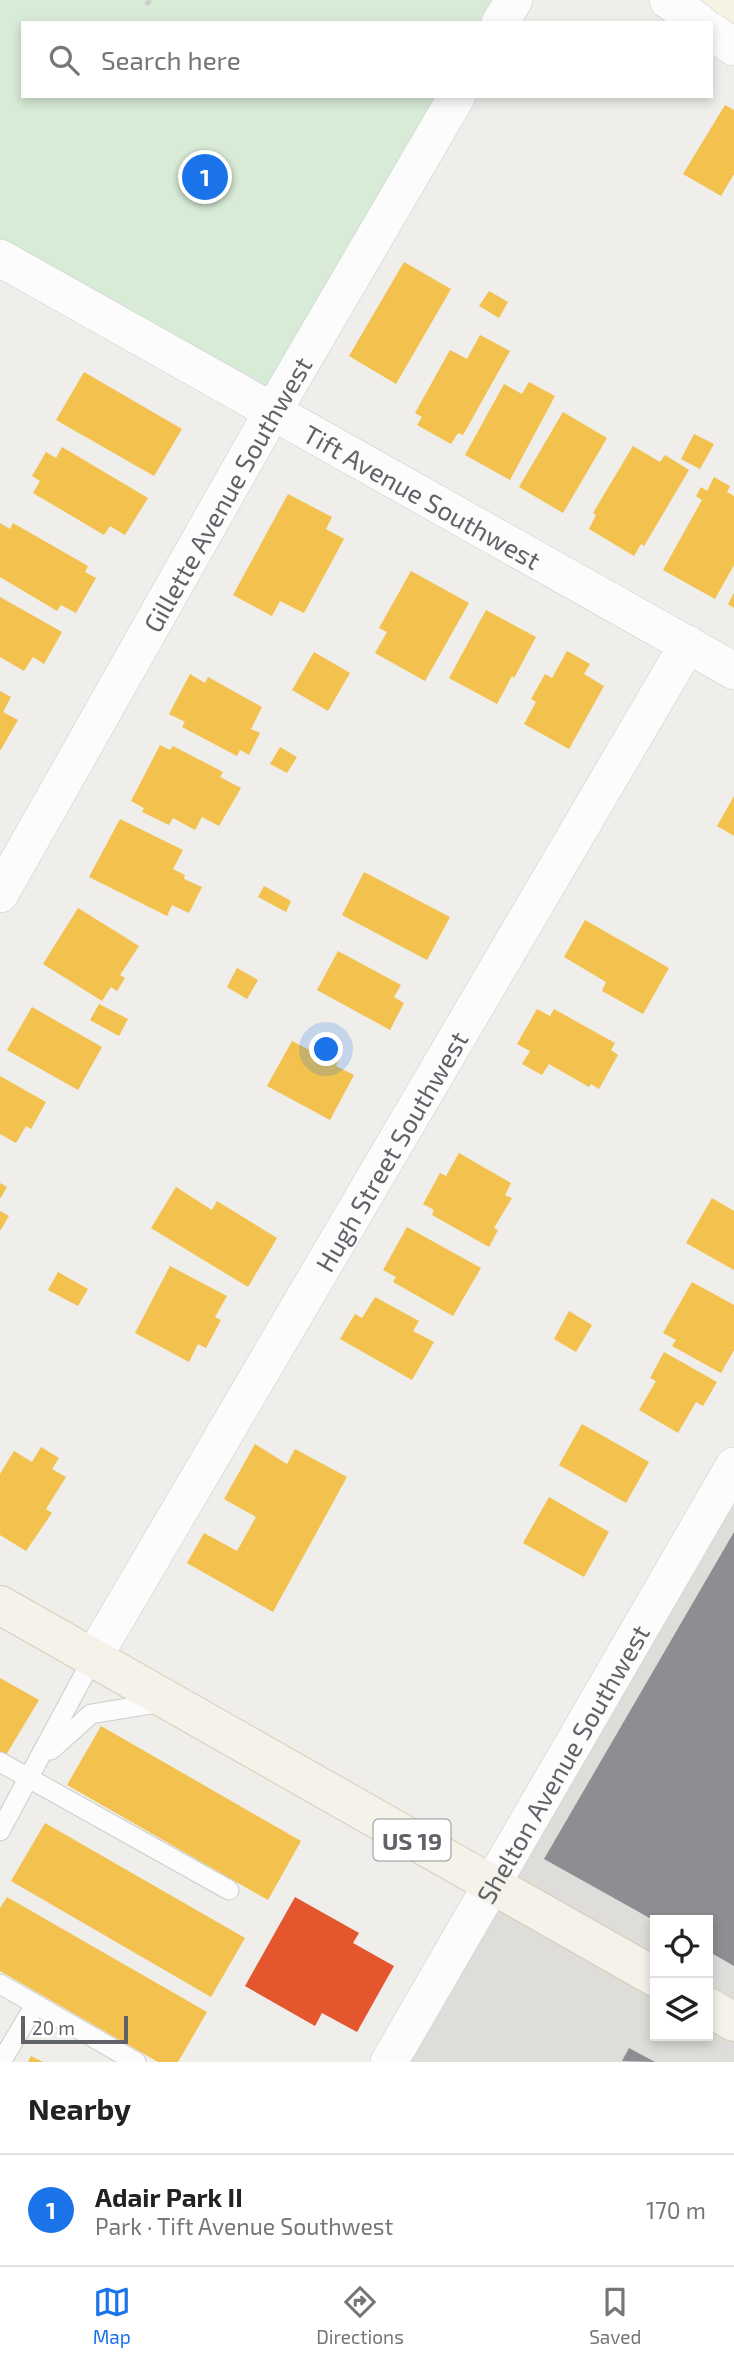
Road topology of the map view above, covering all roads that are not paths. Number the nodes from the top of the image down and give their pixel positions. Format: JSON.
{"nodes":[{"id":1,"x":513,"y":0,"type":"edge"},
{"id":2,"x":668,"y":0,"type":"edge"},
{"id":3,"x":501,"y":21,"type":"edge"},
{"id":4,"x":697,"y":21,"type":"edge"},
{"id":5,"x":713,"y":32,"type":"edge"},
{"id":6,"x":734,"y":47,"type":"edge"},
{"id":7,"x":456,"y":98,"type":"edge"},
{"id":8,"x":0,"y":258,"type":"edge"},
{"id":9,"x":273,"y":412,"type":"junction"},
{"id":10,"x":688,"y":644,"type":"junction"},
{"id":11,"x":734,"y":671,"type":"edge"},
{"id":12,"x":0,"y":894,"type":"edge"},
{"id":13,"x":734,"y":1466,"type":"edge"},
{"id":14,"x":0,"y":1605,"type":"edge"},
{"id":15,"x":93,"y":1658,"type":"junction"},
{"id":16,"x":169,"y":1701,"type":"junction"},
{"id":17,"x":0,"y":1762,"type":"edge"},
{"id":18,"x":34,"y":1771,"type":"junction"},
{"id":19,"x":0,"y":1831,"type":"edge"},
{"id":20,"x":492,"y":1885,"type":"junction"},
{"id":21,"x":229,"y":1890,"type":"dead end"},
{"id":22,"x":650,"y":1974,"type":"edge"},
{"id":23,"x":0,"y":1984,"type":"edge"},
{"id":24,"x":35,"y":2005,"type":"junction"},
{"id":25,"x":713,"y":2010,"type":"edge"},
{"id":26,"x":734,"y":2022,"type":"edge"},
{"id":27,"x":1,"y":2062,"type":"edge"},
{"id":28,"x":136,"y":2062,"type":"edge"},
{"id":29,"x":389,"y":2062,"type":"edge"}],
"edges":[{"from":1,"to":3,"type":"street"},
{"from":2,"to":4,"type":"street"},
{"from":5,"to":6,"type":"street"},
{"from":7,"to":9,"type":"street","name":"Gillette Avenue Southwest"},
{"from":8,"to":9,"type":"street","name":"Tift Avenue Southwest"},
{"from":9,"to":10,"type":"street","name":"Tift Avenue Southwest"},
{"from":9,"to":12,"type":"street","name":"Gillette Avenue Southwest"},
{"from":10,"to":11,"type":"street","name":"Tift Avenue Southwest"},
{"from":10,"to":15,"type":"street","name":"Hugh Street Southwest"},
{"from":13,"to":20,"type":"street","name":"Shelton Avenue Southwest"},
{"from":14,"to":15,"type":"main road","number":"US 19"},
{"from":15,"to":16,"type":"main road","number":"US 19"},
{"from":15,"to":18,"type":"lane"},
{"from":16,"to":18,"type":"lane"},
{"from":16,"to":20,"type":"main road","number":"US 19"},
{"from":17,"to":18,"type":"lane"},
{"from":18,"to":19,"type":"lane"},
{"from":18,"to":21,"type":"lane"},
{"from":20,"to":22,"type":"main road","number":"US 19"},
{"from":20,"to":29,"type":"street","name":"Shelton Avenue Southwest"},
{"from":23,"to":24,"type":"lane"},
{"from":24,"to":27,"type":"lane"},
{"from":24,"to":28,"type":"lane"},
{"from":25,"to":26,"type":"main road"}]}
